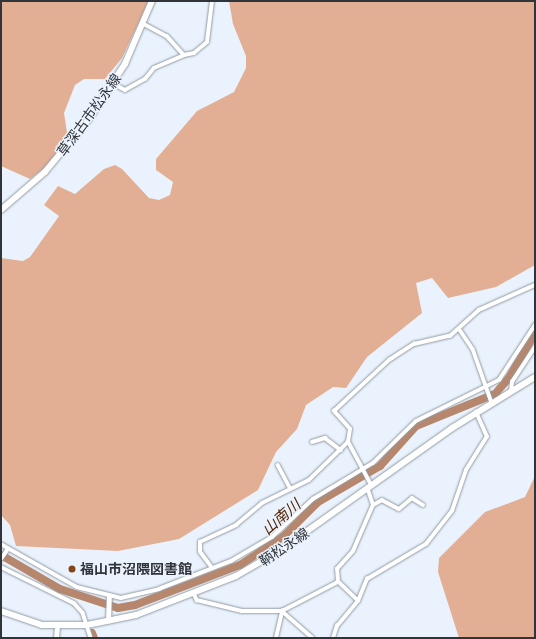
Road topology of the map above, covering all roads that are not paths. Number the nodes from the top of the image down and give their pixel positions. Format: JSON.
{"nodes":[{"id":1,"x":152,"y":1,"type":"edge"},
{"id":2,"x":212,"y":1,"type":"edge"},
{"id":3,"x":144,"y":24,"type":"junction"},
{"id":4,"x":184,"y":55,"type":"junction"},
{"id":5,"x":113,"y":83,"type":"junction"},
{"id":6,"x":1,"y":210,"type":"edge"},
{"id":7,"x":535,"y":285,"type":"edge"},
{"id":8,"x":535,"y":325,"type":"edge"},
{"id":9,"x":460,"y":330,"type":"junction"},
{"id":10,"x":535,"y":347,"type":"edge"},
{"id":11,"x":535,"y":377,"type":"edge"},
{"id":12,"x":485,"y":389,"type":"junction"},
{"id":13,"x":511,"y":392,"type":"junction"},
{"id":14,"x":491,"y":401,"type":"junction"},
{"id":15,"x":476,"y":412,"type":"junction"},
{"id":16,"x":312,"y":442,"type":"dead end"},
{"id":17,"x":348,"y":442,"type":"junction"},
{"id":18,"x":341,"y":450,"type":"junction"},
{"id":19,"x":278,"y":466,"type":"dead end"},
{"id":20,"x":363,"y":472,"type":"junction"},
{"id":21,"x":369,"y":485,"type":"junction"},
{"id":22,"x":291,"y":488,"type":"junction"},
{"id":23,"x":374,"y":505,"type":"junction"},
{"id":24,"x":423,"y":505,"type":"dead end"},
{"id":25,"x":1,"y":544,"type":"edge"},
{"id":26,"x":7,"y":550,"type":"junction"},
{"id":27,"x":1,"y":559,"type":"edge"},
{"id":28,"x":1,"y":567,"type":"edge"},
{"id":29,"x":212,"y":568,"type":"junction"},
{"id":30,"x":338,"y":582,"type":"junction"},
{"id":31,"x":194,"y":593,"type":"junction"},
{"id":32,"x":109,"y":599,"type":"junction"},
{"id":33,"x":358,"y":601,"type":"junction"},
{"id":34,"x":1,"y":611,"type":"edge"},
{"id":35,"x":282,"y":611,"type":"junction"},
{"id":36,"x":108,"y":621,"type":"junction"},
{"id":37,"x":87,"y":625,"type":"junction"},
{"id":38,"x":57,"y":627,"type":"junction"},
{"id":39,"x":56,"y":638,"type":"edge"},
{"id":40,"x":91,"y":638,"type":"edge"},
{"id":41,"x":276,"y":638,"type":"edge"},
{"id":42,"x":313,"y":638,"type":"edge"},
{"id":43,"x":333,"y":638,"type":"edge"}],
"edges":[{"from":1,"to":3,"type":"main road","name":"草深古市松永線"},
{"from":2,"to":4,"type":"street"},
{"from":3,"to":4,"type":"street"},
{"from":3,"to":5,"type":"main road","name":"草深古市松永線"},
{"from":4,"to":5,"type":"street"},
{"from":5,"to":6,"type":"main road","name":"草深古市松永線"},
{"from":7,"to":9,"type":"street"},
{"from":8,"to":12,"type":"street"},
{"from":9,"to":12,"type":"street"},
{"from":9,"to":17,"type":"street"},
{"from":10,"to":13,"type":"street"},
{"from":11,"to":13,"type":"main road","name":"鞆松永線"},
{"from":12,"to":14,"type":"street"},
{"from":12,"to":20,"type":"street"},
{"from":13,"to":14,"type":"main road","name":"鞆松永線"},
{"from":14,"to":15,"type":"main road","name":"鞆松永線"},
{"from":15,"to":21,"type":"main road","name":"鞆松永線"},
{"from":15,"to":33,"type":"street"},
{"from":16,"to":18,"type":"street"},
{"from":17,"to":18,"type":"street"},
{"from":17,"to":20,"type":"street"},
{"from":18,"to":22,"type":"street"},
{"from":19,"to":22,"type":"street"},
{"from":20,"to":21,"type":"street"},
{"from":20,"to":29,"type":"street"},
{"from":21,"to":23,"type":"street"},
{"from":21,"to":31,"type":"main road","name":"鞆松永線"},
{"from":22,"to":29,"type":"street"},
{"from":23,"to":24,"type":"street"},
{"from":23,"to":30,"type":"street"},
{"from":25,"to":26,"type":"street"},
{"from":26,"to":27,"type":"street"},
{"from":26,"to":32,"type":"street"},
{"from":28,"to":37,"type":"street"},
{"from":29,"to":32,"type":"street"},
{"from":30,"to":33,"type":"street"},
{"from":30,"to":35,"type":"street"},
{"from":31,"to":35,"type":"street"},
{"from":31,"to":36,"type":"main road","name":"鞆松永線"},
{"from":32,"to":36,"type":"street"},
{"from":33,"to":43,"type":"street"},
{"from":34,"to":38,"type":"main road","name":"鞆松永線"},
{"from":35,"to":41,"type":"street"},
{"from":35,"to":42,"type":"street"},
{"from":36,"to":37,"type":"main road","name":"鞆松永線"},
{"from":37,"to":38,"type":"main road","name":"鞆松永線"},
{"from":37,"to":40,"type":"street"},
{"from":38,"to":39,"type":"street"}]}
